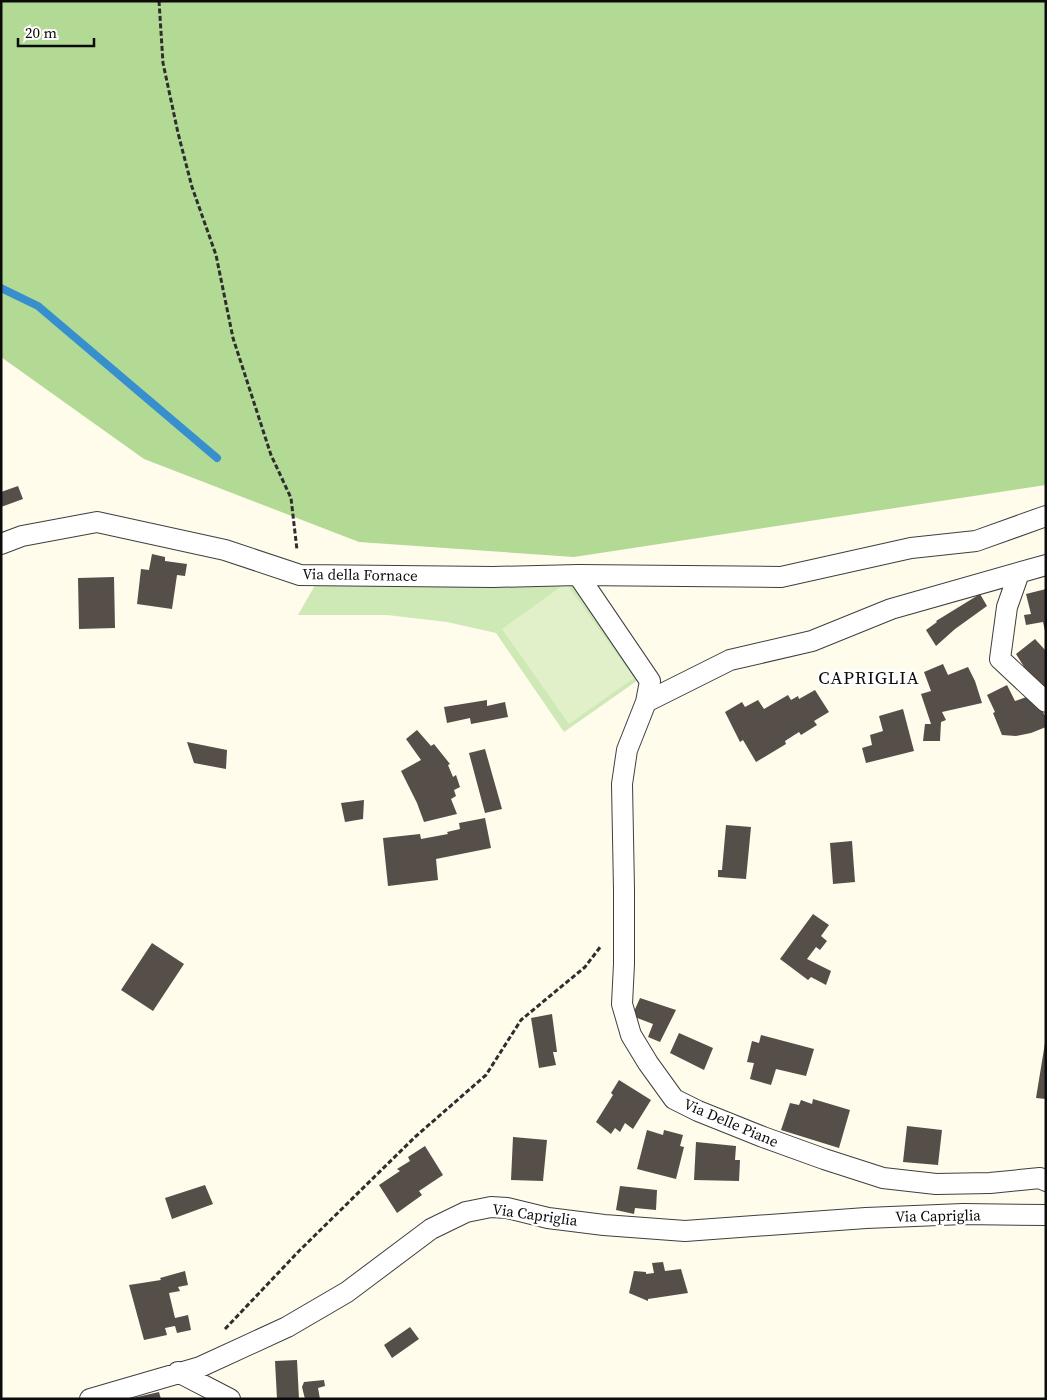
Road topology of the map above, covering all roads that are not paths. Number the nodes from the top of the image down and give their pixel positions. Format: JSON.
{"nodes":[{"id":1,"x":1046,"y":516,"type":"edge"},
{"id":2,"x":1,"y":544,"type":"edge"},
{"id":3,"x":1046,"y":565,"type":"edge"},
{"id":4,"x":1020,"y":572,"type":"junction"},
{"id":5,"x":578,"y":575,"type":"junction"},
{"id":6,"x":646,"y":702,"type":"junction"},
{"id":7,"x":1046,"y":702,"type":"edge"},
{"id":8,"x":1046,"y":1181,"type":"edge"},
{"id":9,"x":1039,"y":1217,"type":"edge"},
{"id":10,"x":178,"y":1372,"type":"junction"},
{"id":11,"x":90,"y":1399,"type":"edge"},
{"id":12,"x":230,"y":1399,"type":"edge"}],
"edges":[{"from":1,"to":5,"type":"street","name":"Via della Fornace"},
{"from":2,"to":5,"type":"street","name":"Via della Fornace"},
{"from":3,"to":4,"type":"street"},
{"from":4,"to":6,"type":"street"},
{"from":4,"to":7,"type":"street"},
{"from":5,"to":6,"type":"street"},
{"from":6,"to":8,"type":"street","name":"Via Delle Piane"},
{"from":9,"to":10,"type":"street","name":"Via Capriglia"},
{"from":10,"to":11,"type":"street","name":"Via Capriglia"},
{"from":10,"to":12,"type":"street"}]}
